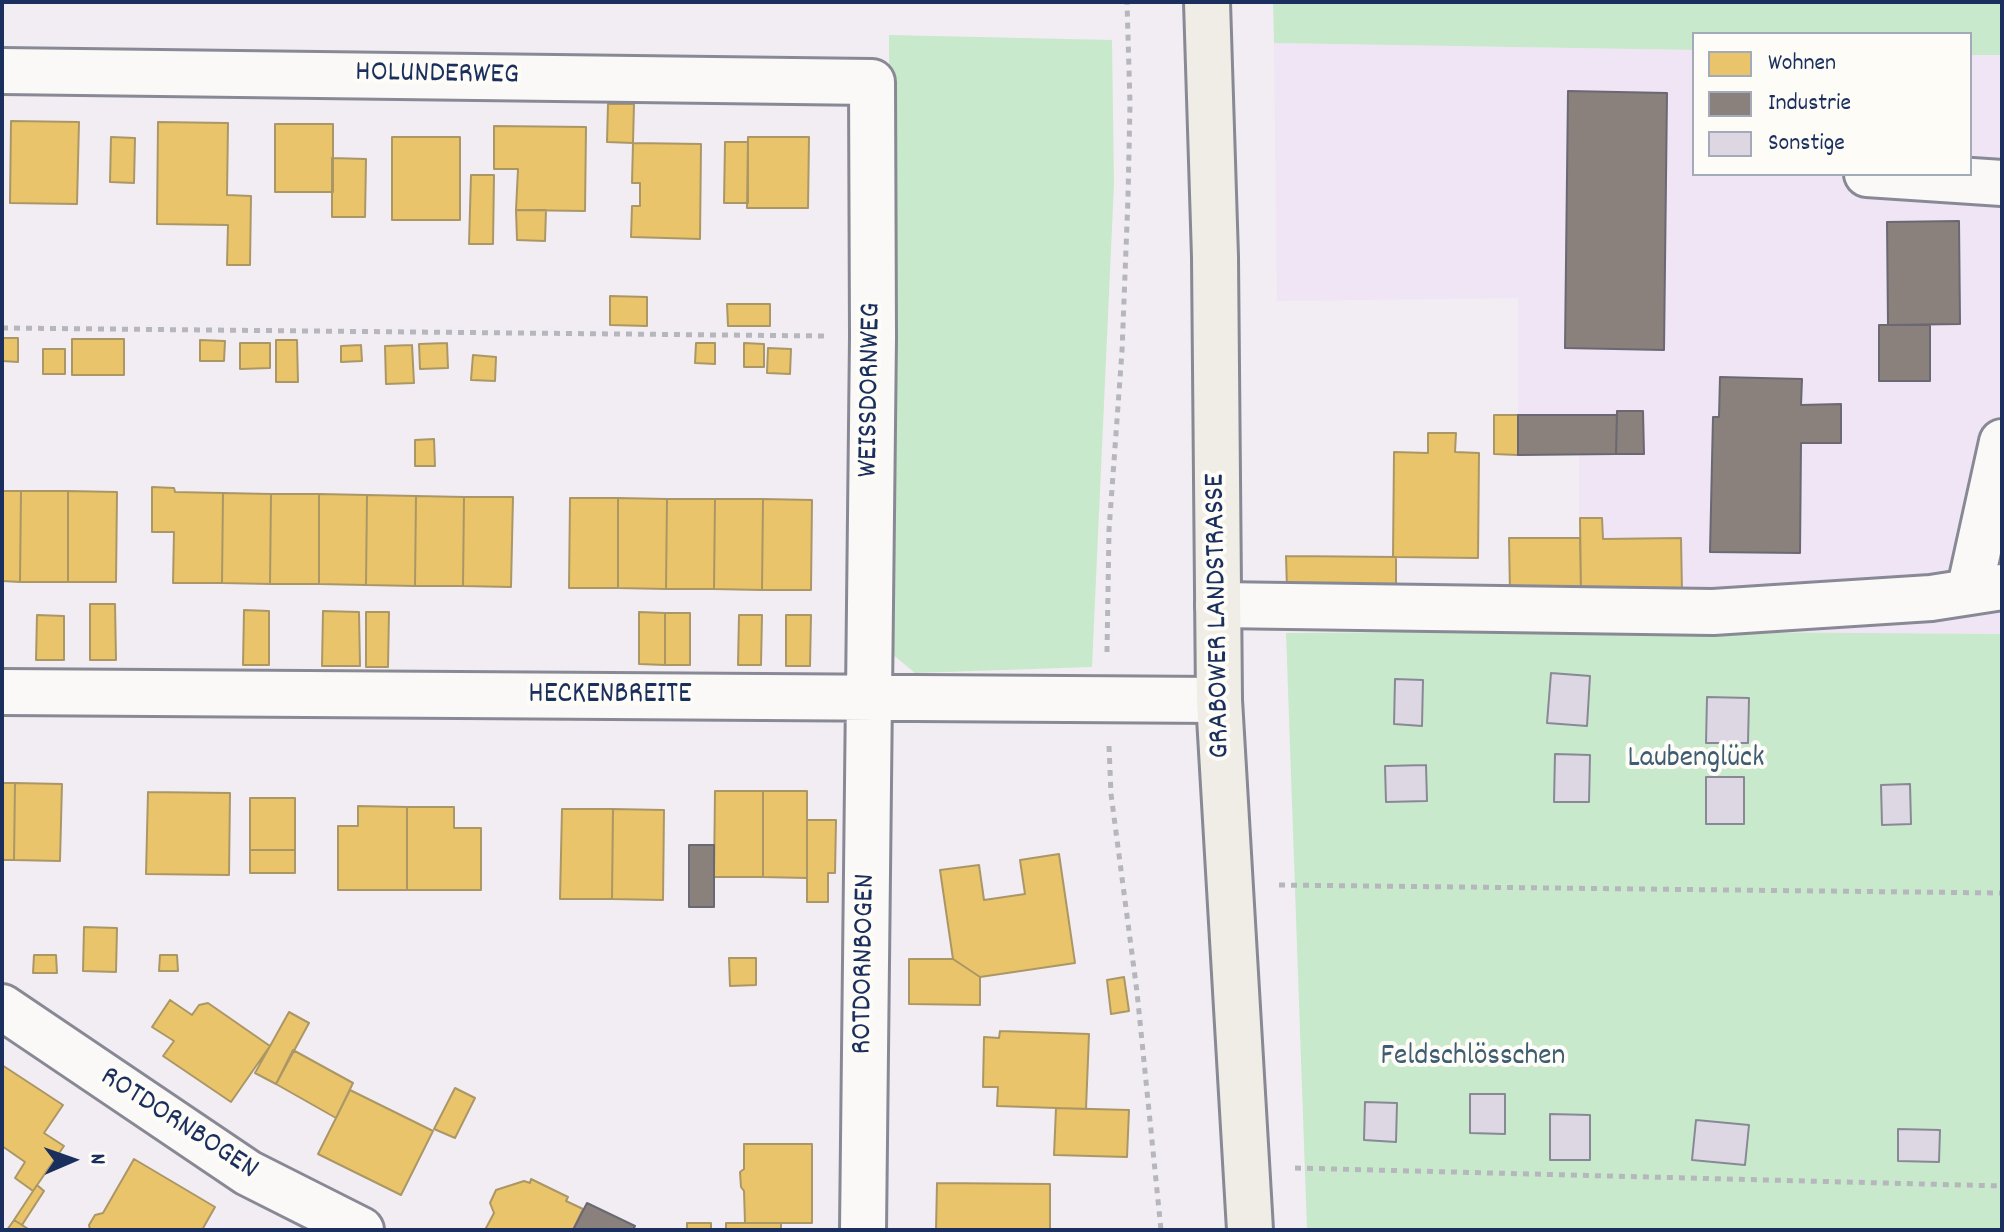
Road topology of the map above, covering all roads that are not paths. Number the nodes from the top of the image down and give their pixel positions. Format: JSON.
{"nodes":[{"id":1,"x":1207,"y":2,"type":"edge"},
{"id":2,"x":2,"y":71,"type":"edge"},
{"id":3,"x":872,"y":82,"type":"joint"},
{"id":4,"x":1897,"y":176,"type":"edge"},
{"id":5,"x":2002,"y":183,"type":"edge"},
{"id":6,"x":2002,"y":442,"type":"edge"},
{"id":7,"x":1986,"y":589,"type":"edge"},
{"id":8,"x":1218,"y":605,"type":"junction"},
{"id":9,"x":2,"y":692,"type":"edge"},
{"id":10,"x":868,"y":699,"type":"junction"},
{"id":11,"x":1219,"y":700,"type":"junction"},
{"id":12,"x":2,"y":1007,"type":"edge"},
{"id":13,"x":361,"y":1230,"type":"edge"},
{"id":14,"x":863,"y":1230,"type":"edge"},
{"id":15,"x":1250,"y":1230,"type":"edge"}],
"edges":[{"from":1,"to":8,"type":"main road","name":"GRABOWER LANDSTRASSE"},
{"from":2,"to":3,"type":"street","name":"HOLUNDERWEG"},
{"from":3,"to":10,"type":"street","name":"WEISSDORNWEG"},
{"from":4,"to":5,"type":"street"},
{"from":6,"to":7,"type":"street"},
{"from":7,"to":8,"type":"street"},
{"from":8,"to":11,"type":"main road","name":"GRABOWER LANDSTRASSE"},
{"from":9,"to":10,"type":"street","name":"HECKENBREITE"},
{"from":10,"to":11,"type":"street","name":"HECKENBREITE"},
{"from":10,"to":14,"type":"street","name":"ROTDORNBOGEN"},
{"from":11,"to":15,"type":"main road","name":"GRABOWER LANDSTRASSE"},
{"from":12,"to":13,"type":"street","name":"ROTDORNBOGEN"}]}
